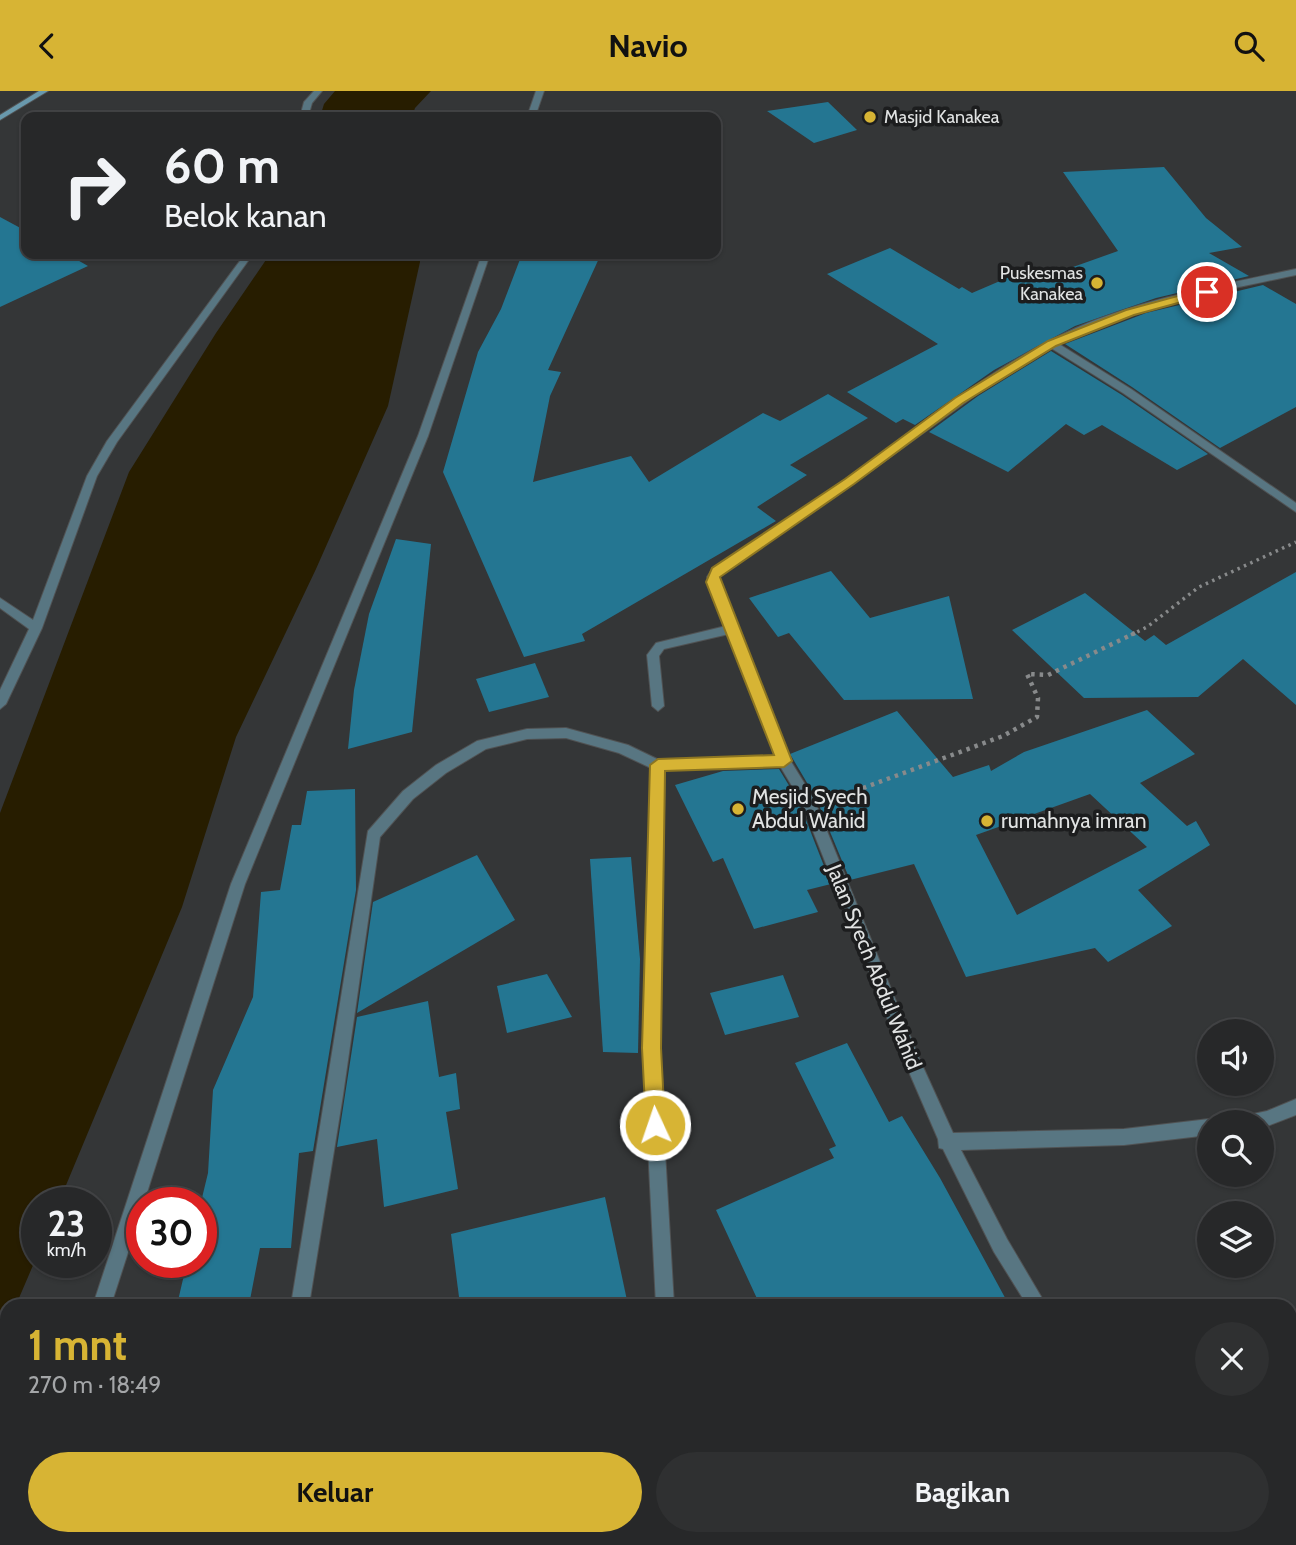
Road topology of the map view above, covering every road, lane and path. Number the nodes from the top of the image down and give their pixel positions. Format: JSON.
{"nodes":[{"id":1,"x":44,"y":91,"type":"edge"},
{"id":2,"x":318,"y":91,"type":"edge"},
{"id":3,"x":540,"y":91,"type":"edge"},
{"id":4,"x":305,"y":112,"type":"edge"},
{"id":5,"x":533,"y":112,"type":"edge"},
{"id":6,"x":0,"y":118,"type":"edge"},
{"id":7,"x":245,"y":259,"type":"edge"},
{"id":8,"x":484,"y":259,"type":"edge"},
{"id":9,"x":1296,"y":272,"type":"edge"},
{"id":10,"x":1052,"y":344,"type":"junction"},
{"id":11,"x":1296,"y":508,"type":"edge"},
{"id":12,"x":1296,"y":541,"type":"edge"},
{"id":13,"x":0,"y":602,"type":"edge"},
{"id":14,"x":36,"y":628,"type":"junction"},
{"id":15,"x":732,"y":629,"type":"junction"},
{"id":16,"x":0,"y":704,"type":"edge"},
{"id":17,"x":659,"y":706,"type":"dead end"},
{"id":18,"x":784,"y":761,"type":"junction"},
{"id":19,"x":658,"y":765,"type":"junction"},
{"id":20,"x":807,"y":799,"type":"junction"},
{"id":21,"x":1296,"y":1107,"type":"edge"},
{"id":22,"x":1274,"y":1116,"type":"edge"},
{"id":23,"x":1197,"y":1128,"type":"edge"},
{"id":24,"x":945,"y":1142,"type":"junction"},
{"id":25,"x":104,"y":1299,"type":"edge"},
{"id":26,"x":301,"y":1299,"type":"edge"},
{"id":27,"x":665,"y":1299,"type":"edge"},
{"id":28,"x":1033,"y":1299,"type":"edge"}],
"edges":[{"from":1,"to":6,"type":"main road"},
{"from":2,"to":4,"type":"street"},
{"from":3,"to":5,"type":"street"},
{"from":7,"to":14,"type":"street"},
{"from":8,"to":25,"type":"street"},
{"from":9,"to":10,"type":"street","name":"Jalan Syech Abdul Wahid"},
{"from":10,"to":11,"type":"street"},
{"from":10,"to":15,"type":"street","name":"Jalan Syech Abdul Wahid"},
{"from":12,"to":20,"type":"path"},
{"from":13,"to":14,"type":"street"},
{"from":14,"to":16,"type":"street"},
{"from":15,"to":17,"type":"street"},
{"from":15,"to":18,"type":"street","name":"Jalan Syech Abdul Wahid"},
{"from":18,"to":19,"type":"street"},
{"from":18,"to":20,"type":"street","name":"Jalan Syech Abdul Wahid"},
{"from":19,"to":26,"type":"street"},
{"from":19,"to":27,"type":"street"},
{"from":20,"to":24,"type":"street","name":"Jalan Syech Abdul Wahid"},
{"from":21,"to":22,"type":"street"},
{"from":23,"to":24,"type":"street"},
{"from":24,"to":28,"type":"street","name":"Jalan Syech Abdul Wahid"}]}
